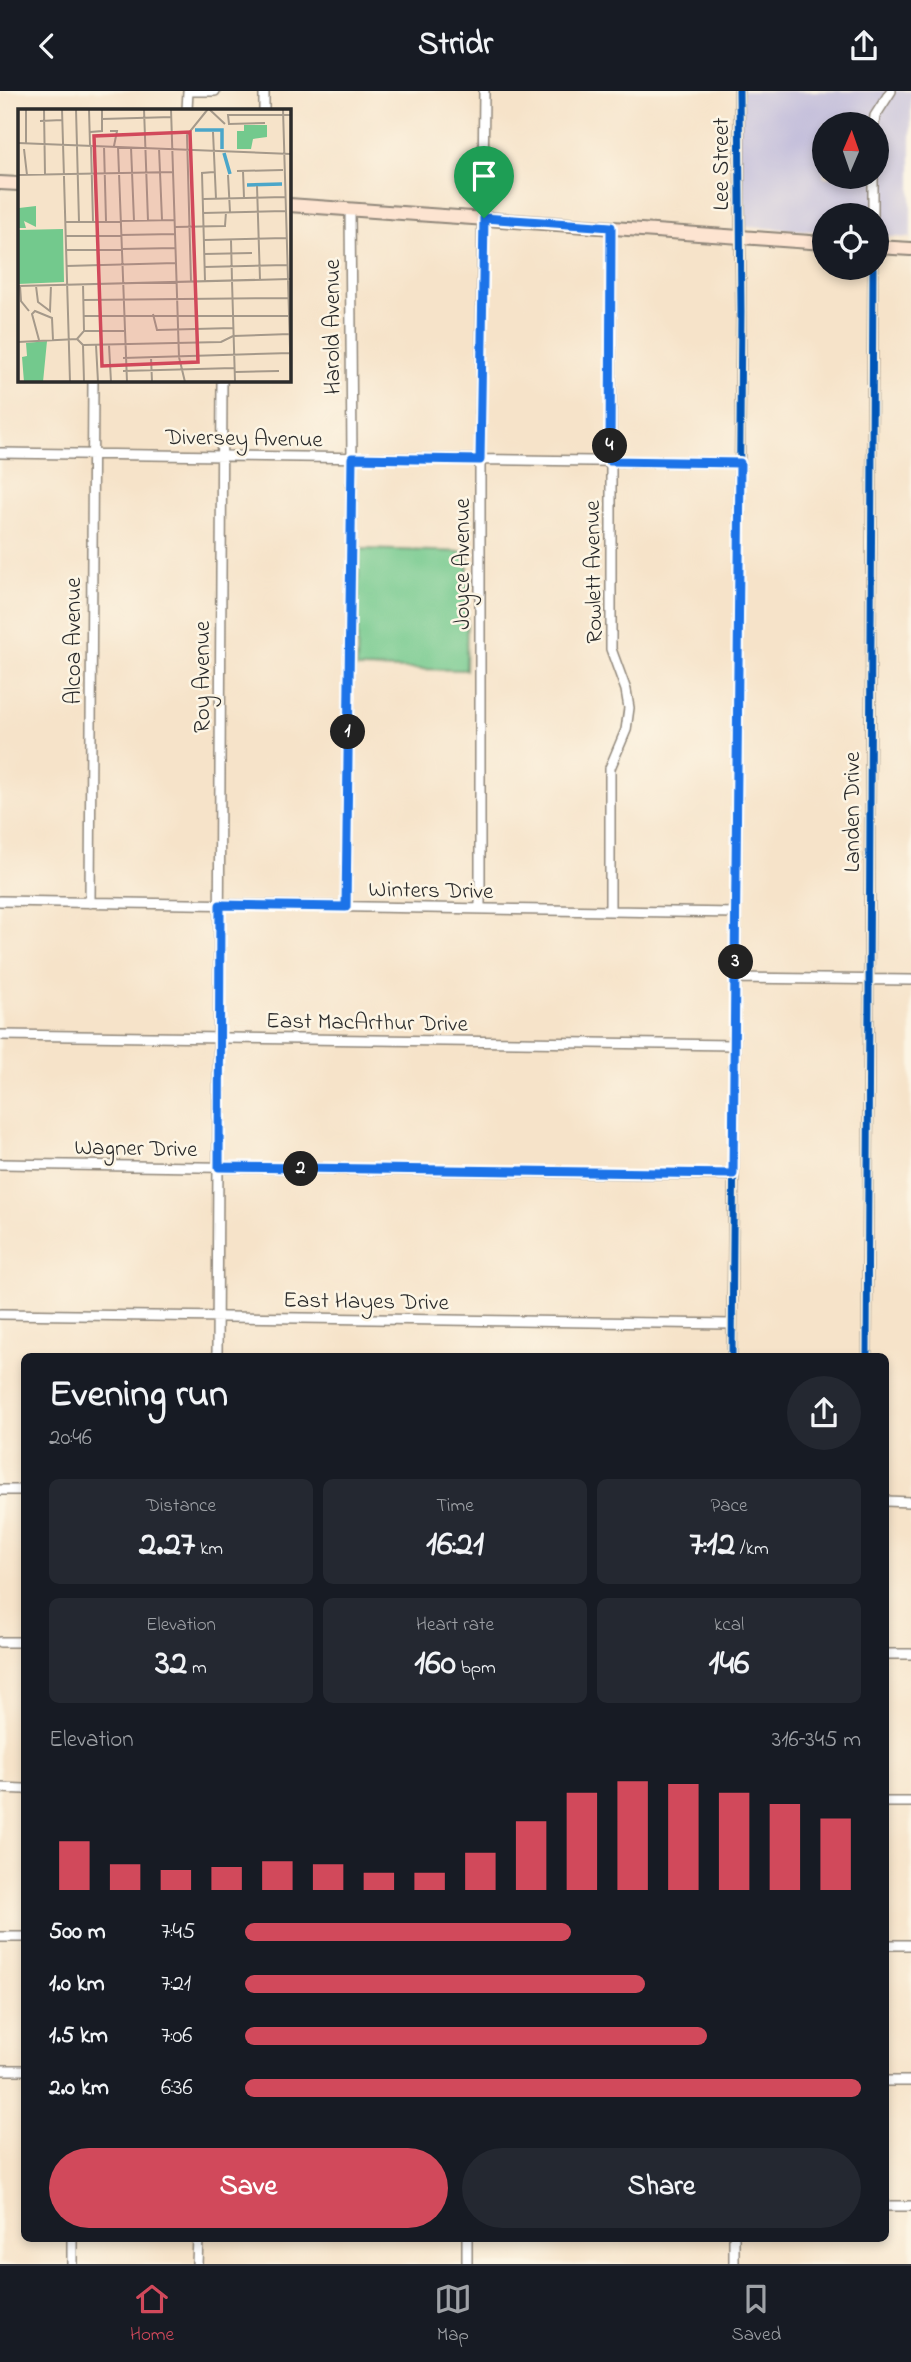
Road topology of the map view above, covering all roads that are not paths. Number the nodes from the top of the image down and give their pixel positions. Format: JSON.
{"nodes":[{"id":1,"x":215,"y":91,"type":"edge"},
{"id":2,"x":264,"y":91,"type":"edge"},
{"id":3,"x":484,"y":91,"type":"edge"},
{"id":4,"x":739,"y":91,"type":"edge"},
{"id":5,"x":891,"y":91,"type":"edge"},
{"id":6,"x":187,"y":109,"type":"edge"},
{"id":7,"x":264,"y":109,"type":"edge"},
{"id":8,"x":877,"y":112,"type":"edge"},
{"id":9,"x":0,"y":183,"type":"edge"},
{"id":10,"x":18,"y":184,"type":"edge"},
{"id":11,"x":290,"y":205,"type":"edge"},
{"id":12,"x":349,"y":209,"type":"junction"},
{"id":13,"x":484,"y":218,"type":"junction"},
{"id":14,"x":611,"y":227,"type":"junction"},
{"id":15,"x":740,"y":236,"type":"junction"},
{"id":16,"x":812,"y":242,"type":"edge"},
{"id":17,"x":889,"y":248,"type":"edge"},
{"id":18,"x":911,"y":249,"type":"edge"},
{"id":19,"x":873,"y":280,"type":"edge"},
{"id":20,"x":93,"y":381,"type":"edge"},
{"id":21,"x":222,"y":381,"type":"edge"},
{"id":22,"x":0,"y":453,"type":"edge"},
{"id":23,"x":92,"y":454,"type":"junction"},
{"id":24,"x":220,"y":456,"type":"junction"},
{"id":25,"x":352,"y":458,"type":"junction"},
{"id":26,"x":480,"y":460,"type":"junction"},
{"id":27,"x":610,"y":461,"type":"junction"},
{"id":28,"x":740,"y":463,"type":"junction"},
{"id":29,"x":0,"y":901,"type":"edge"},
{"id":30,"x":90,"y":902,"type":"junction"},
{"id":31,"x":220,"y":905,"type":"junction"},
{"id":32,"x":346,"y":907,"type":"junction"},
{"id":33,"x":480,"y":909,"type":"junction"},
{"id":34,"x":610,"y":911,"type":"junction"},
{"id":35,"x":736,"y":913,"type":"junction"},
{"id":36,"x":736,"y":978,"type":"junction"},
{"id":37,"x":869,"y":979,"type":"junction"},
{"id":38,"x":911,"y":980,"type":"edge"},
{"id":39,"x":0,"y":1035,"type":"edge"},
{"id":40,"x":220,"y":1038,"type":"junction"},
{"id":41,"x":734,"y":1045,"type":"junction"},
{"id":42,"x":0,"y":1164,"type":"edge"},
{"id":43,"x":219,"y":1167,"type":"junction"},
{"id":44,"x":733,"y":1174,"type":"junction"},
{"id":45,"x":0,"y":1314,"type":"edge"},
{"id":46,"x":217,"y":1317,"type":"junction"},
{"id":47,"x":732,"y":1324,"type":"junction"},
{"id":48,"x":217,"y":1353,"type":"edge"},
{"id":49,"x":732,"y":1353,"type":"edge"},
{"id":50,"x":867,"y":1353,"type":"edge"},
{"id":51,"x":0,"y":1490,"type":"edge"},
{"id":52,"x":21,"y":1490,"type":"edge"},
{"id":53,"x":889,"y":1501,"type":"edge"},
{"id":54,"x":911,"y":1502,"type":"edge"},
{"id":55,"x":0,"y":1642,"type":"edge"},
{"id":56,"x":21,"y":1642,"type":"edge"},
{"id":57,"x":889,"y":1654,"type":"edge"},
{"id":58,"x":911,"y":1654,"type":"edge"},
{"id":59,"x":0,"y":1788,"type":"edge"},
{"id":60,"x":21,"y":1789,"type":"edge"},
{"id":61,"x":889,"y":1802,"type":"edge"},
{"id":62,"x":911,"y":1802,"type":"edge"},
{"id":63,"x":0,"y":1937,"type":"edge"},
{"id":64,"x":21,"y":1937,"type":"edge"},
{"id":65,"x":889,"y":1945,"type":"edge"},
{"id":66,"x":911,"y":1945,"type":"edge"},
{"id":67,"x":0,"y":2070,"type":"edge"},
{"id":68,"x":21,"y":2070,"type":"edge"},
{"id":69,"x":889,"y":2081,"type":"edge"},
{"id":70,"x":911,"y":2081,"type":"edge"},
{"id":71,"x":889,"y":2206,"type":"edge"},
{"id":72,"x":911,"y":2206,"type":"edge"},
{"id":73,"x":72,"y":2242,"type":"edge"},
{"id":74,"x":198,"y":2242,"type":"edge"},
{"id":75,"x":467,"y":2242,"type":"edge"},
{"id":76,"x":734,"y":2242,"type":"edge"},
{"id":77,"x":72,"y":2264,"type":"edge"},
{"id":78,"x":197,"y":2264,"type":"edge"},
{"id":79,"x":467,"y":2264,"type":"edge"},
{"id":80,"x":734,"y":2264,"type":"edge"}],
"edges":[{"from":1,"to":6,"type":"street"},
{"from":2,"to":7,"type":"street"},
{"from":3,"to":13,"type":"street","name":"Joyce Avenue"},
{"from":4,"to":15,"type":"street","name":"Lee Street"},
{"from":5,"to":8,"type":"street"},
{"from":9,"to":10,"type":"main road"},
{"from":11,"to":12,"type":"main road"},
{"from":12,"to":13,"type":"main road"},
{"from":12,"to":25,"type":"street","name":"Harold Avenue"},
{"from":13,"to":14,"type":"main road"},
{"from":13,"to":26,"type":"street","name":"Joyce Avenue"},
{"from":14,"to":15,"type":"main road"},
{"from":14,"to":27,"type":"street","name":"Rowlett Avenue"},
{"from":15,"to":16,"type":"main road"},
{"from":15,"to":28,"type":"street","name":"Lee Street"},
{"from":17,"to":18,"type":"main road"},
{"from":19,"to":37,"type":"street","name":"Landen Drive"},
{"from":20,"to":23,"type":"street","name":"Alcoa Avenue"},
{"from":21,"to":24,"type":"street","name":"Roy Avenue"},
{"from":22,"to":23,"type":"street","name":"Diversey Avenue"},
{"from":23,"to":24,"type":"street","name":"Diversey Avenue"},
{"from":23,"to":30,"type":"street","name":"Alcoa Avenue"},
{"from":24,"to":25,"type":"street","name":"Diversey Avenue"},
{"from":24,"to":31,"type":"street","name":"Roy Avenue"},
{"from":25,"to":26,"type":"street","name":"Diversey Avenue"},
{"from":25,"to":32,"type":"street","name":"Harold Avenue"},
{"from":26,"to":27,"type":"street","name":"Diversey Avenue"},
{"from":26,"to":33,"type":"street","name":"Joyce Avenue"},
{"from":27,"to":28,"type":"street","name":"Diversey Avenue"},
{"from":27,"to":34,"type":"street","name":"Rowlett Avenue"},
{"from":28,"to":35,"type":"street","name":"Lee Street"},
{"from":29,"to":30,"type":"street","name":"Winters Drive"},
{"from":30,"to":31,"type":"street","name":"Winters Drive"},
{"from":31,"to":32,"type":"street","name":"Winters Drive"},
{"from":31,"to":40,"type":"street","name":"Roy Avenue"},
{"from":32,"to":33,"type":"street","name":"Winters Drive"},
{"from":33,"to":34,"type":"street","name":"Winters Drive"},
{"from":34,"to":35,"type":"street","name":"Winters Drive"},
{"from":35,"to":36,"type":"street","name":"Lee Street"},
{"from":36,"to":37,"type":"street"},
{"from":36,"to":41,"type":"street","name":"Lee Street"},
{"from":37,"to":38,"type":"street"},
{"from":37,"to":50,"type":"street","name":"Landen Drive"},
{"from":39,"to":40,"type":"street","name":"East MacArthur Drive"},
{"from":40,"to":41,"type":"street","name":"East MacArthur Drive"},
{"from":40,"to":43,"type":"street","name":"Roy Avenue"},
{"from":41,"to":44,"type":"street","name":"Lee Street"},
{"from":42,"to":43,"type":"street","name":"Wagner Drive"},
{"from":43,"to":44,"type":"street","name":"Wagner Drive"},
{"from":43,"to":46,"type":"street","name":"Roy Avenue"},
{"from":44,"to":47,"type":"street","name":"Lee Street"},
{"from":45,"to":46,"type":"street","name":"East Hayes Drive"},
{"from":46,"to":47,"type":"street","name":"East Hayes Drive"},
{"from":46,"to":48,"type":"street","name":"Roy Avenue"},
{"from":47,"to":49,"type":"street","name":"Lee Street"},
{"from":51,"to":52,"type":"street"},
{"from":53,"to":54,"type":"street"},
{"from":55,"to":56,"type":"street"},
{"from":57,"to":58,"type":"street"},
{"from":59,"to":60,"type":"street"},
{"from":61,"to":62,"type":"street"},
{"from":63,"to":64,"type":"street"},
{"from":65,"to":66,"type":"street"},
{"from":67,"to":68,"type":"street"},
{"from":69,"to":70,"type":"street"},
{"from":71,"to":72,"type":"street"},
{"from":73,"to":77,"type":"street"},
{"from":74,"to":78,"type":"street"},
{"from":75,"to":79,"type":"street"},
{"from":76,"to":80,"type":"street"}]}
